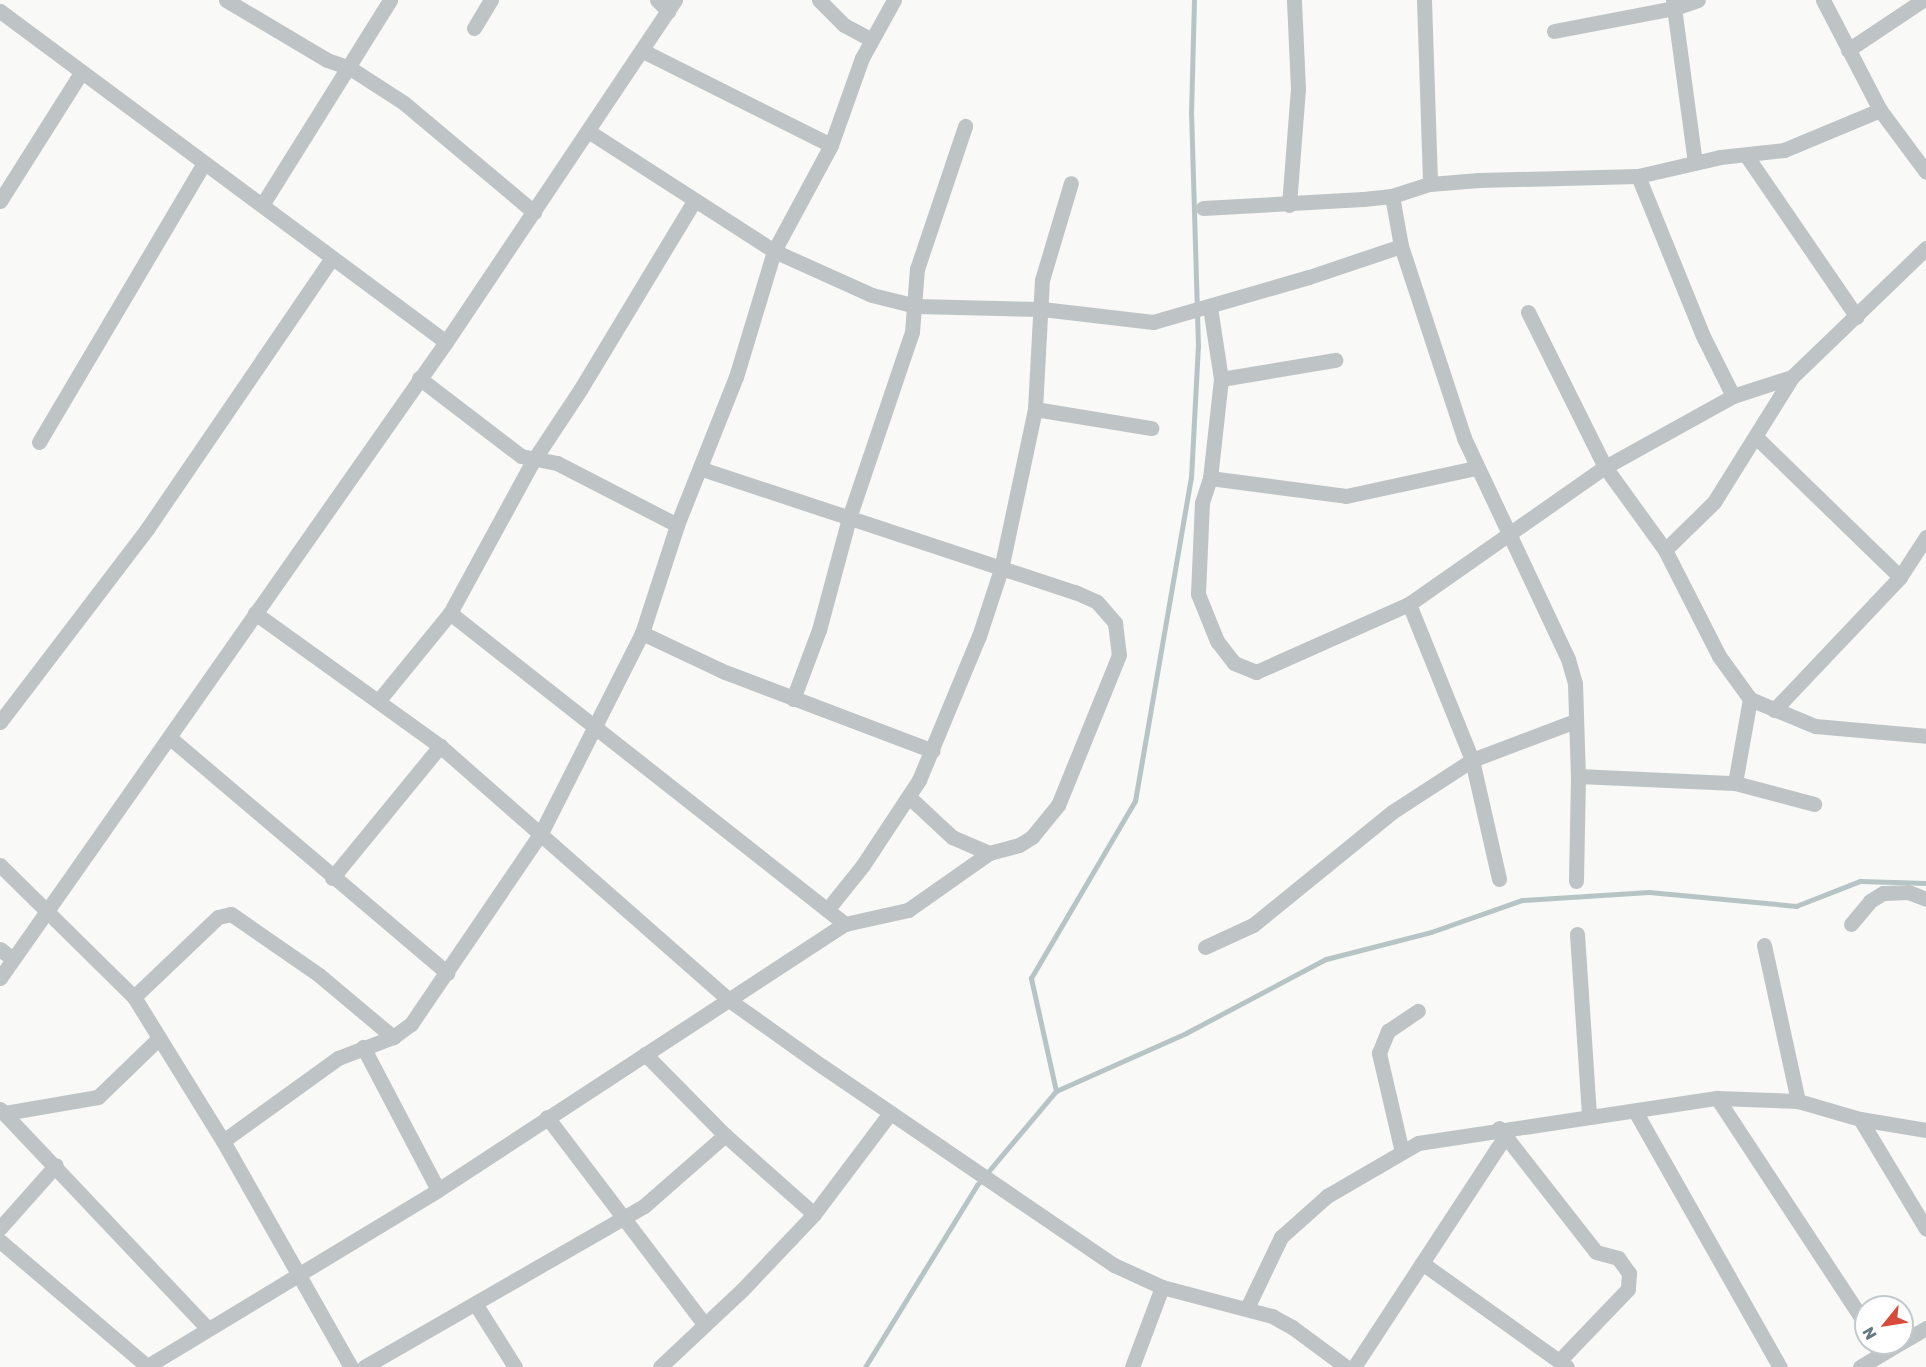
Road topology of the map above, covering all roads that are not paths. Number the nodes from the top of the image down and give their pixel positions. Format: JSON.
{"nodes":[{"id":1,"x":6,"y":0,"type":"edge"},
{"id":2,"x":226,"y":0,"type":"edge"},
{"id":3,"x":390,"y":0,"type":"edge"},
{"id":4,"x":491,"y":0,"type":"edge"},
{"id":5,"x":819,"y":0,"type":"edge"},
{"id":6,"x":894,"y":0,"type":"edge"},
{"id":7,"x":1294,"y":0,"type":"edge"},
{"id":8,"x":1424,"y":0,"type":"edge"},
{"id":9,"x":1698,"y":0,"type":"edge"},
{"id":10,"x":1823,"y":0,"type":"edge"},
{"id":11,"x":1923,"y":0,"type":"edge"},
{"id":12,"x":666,"y":4,"type":"edge"},
{"id":13,"x":1674,"y":4,"type":"edge"},
{"id":14,"x":0,"y":10,"type":"edge"},
{"id":15,"x":474,"y":28,"type":"dead end"},
{"id":16,"x":1554,"y":31,"type":"dead end"},
{"id":17,"x":870,"y":39,"type":"junction"},
{"id":18,"x":1848,"y":50,"type":"junction"},
{"id":19,"x":643,"y":51,"type":"junction"},
{"id":20,"x":351,"y":68,"type":"junction"},
{"id":21,"x":81,"y":73,"type":"junction"},
{"id":22,"x":1881,"y":110,"type":"junction"},
{"id":23,"x":965,"y":126,"type":"dead end"},
{"id":24,"x":588,"y":131,"type":"junction"},
{"id":25,"x":831,"y":144,"type":"junction"},
{"id":26,"x":1746,"y":155,"type":"junction"},
{"id":27,"x":1695,"y":162,"type":"junction"},
{"id":28,"x":203,"y":165,"type":"junction"},
{"id":29,"x":1926,"y":172,"type":"edge"},
{"id":30,"x":1638,"y":176,"type":"junction"},
{"id":31,"x":1071,"y":183,"type":"dead end"},
{"id":32,"x":1430,"y":184,"type":"junction"},
{"id":33,"x":1392,"y":196,"type":"junction"},
{"id":34,"x":0,"y":201,"type":"edge"},
{"id":35,"x":694,"y":201,"type":"junction"},
{"id":36,"x":262,"y":205,"type":"junction"},
{"id":37,"x":1289,"y":205,"type":"junction"},
{"id":38,"x":1203,"y":208,"type":"dead end"},
{"id":39,"x":534,"y":212,"type":"junction"},
{"id":40,"x":1401,"y":246,"type":"junction"},
{"id":41,"x":1926,"y":248,"type":"edge"},
{"id":42,"x":774,"y":251,"type":"junction"},
{"id":43,"x":332,"y":258,"type":"junction"},
{"id":44,"x":916,"y":306,"type":"junction"},
{"id":45,"x":1208,"y":308,"type":"junction"},
{"id":46,"x":1042,"y":309,"type":"junction"},
{"id":47,"x":1528,"y":312,"type":"dead end"},
{"id":48,"x":1857,"y":317,"type":"junction"},
{"id":49,"x":446,"y":342,"type":"junction"},
{"id":50,"x":1335,"y":360,"type":"dead end"},
{"id":51,"x":1792,"y":377,"type":"junction"},
{"id":52,"x":419,"y":378,"type":"junction"},
{"id":53,"x":1221,"y":379,"type":"junction"},
{"id":54,"x":1733,"y":396,"type":"junction"},
{"id":55,"x":1035,"y":409,"type":"junction"},
{"id":56,"x":1151,"y":428,"type":"dead end"},
{"id":57,"x":1757,"y":438,"type":"junction"},
{"id":58,"x":39,"y":442,"type":"dead end"},
{"id":59,"x":532,"y":461,"type":"junction"},
{"id":60,"x":1605,"y":467,"type":"junction"},
{"id":61,"x":1476,"y":468,"type":"junction"},
{"id":62,"x":702,"y":469,"type":"junction"},
{"id":63,"x":1210,"y":478,"type":"junction"},
{"id":64,"x":849,"y":518,"type":"junction"},
{"id":65,"x":677,"y":525,"type":"junction"},
{"id":66,"x":1926,"y":537,"type":"edge"},
{"id":67,"x":1508,"y":538,"type":"junction"},
{"id":68,"x":1665,"y":550,"type":"junction"},
{"id":69,"x":1919,"y":562,"type":"edge"},
{"id":70,"x":1000,"y":569,"type":"junction"},
{"id":71,"x":1900,"y":576,"type":"junction"},
{"id":72,"x":1409,"y":604,"type":"junction"},
{"id":73,"x":255,"y":613,"type":"junction"},
{"id":74,"x":450,"y":613,"type":"junction"},
{"id":75,"x":642,"y":633,"type":"junction"},
{"id":76,"x":793,"y":699,"type":"junction"},
{"id":77,"x":1750,"y":699,"type":"junction"},
{"id":78,"x":379,"y":700,"type":"junction"},
{"id":79,"x":1774,"y":710,"type":"junction"},
{"id":80,"x":1575,"y":721,"type":"junction"},
{"id":81,"x":0,"y":722,"type":"edge"},
{"id":82,"x":595,"y":729,"type":"junction"},
{"id":83,"x":1926,"y":736,"type":"edge"},
{"id":84,"x":169,"y":737,"type":"junction"},
{"id":85,"x":440,"y":746,"type":"junction"},
{"id":86,"x":933,"y":751,"type":"junction"},
{"id":87,"x":1472,"y":760,"type":"junction"},
{"id":88,"x":1578,"y":776,"type":"junction"},
{"id":89,"x":1735,"y":783,"type":"junction"},
{"id":90,"x":909,"y":797,"type":"junction"},
{"id":91,"x":1814,"y":804,"type":"dead end"},
{"id":92,"x":542,"y":831,"type":"junction"},
{"id":93,"x":989,"y":853,"type":"junction"},
{"id":94,"x":0,"y":865,"type":"edge"},
{"id":95,"x":332,"y":878,"type":"junction"},
{"id":96,"x":1499,"y":879,"type":"dead end"},
{"id":97,"x":1576,"y":881,"type":"dead end"},
{"id":98,"x":1926,"y":899,"type":"edge"},
{"id":99,"x":827,"y":910,"type":"junction"},
{"id":100,"x":47,"y":911,"type":"junction"},
{"id":101,"x":845,"y":924,"type":"junction"},
{"id":102,"x":1851,"y":924,"type":"dead end"},
{"id":103,"x":1577,"y":934,"type":"dead end"},
{"id":104,"x":1764,"y":945,"type":"dead end"},
{"id":105,"x":1205,"y":947,"type":"dead end"},
{"id":106,"x":0,"y":949,"type":"edge"},
{"id":107,"x":13,"y":959,"type":"junction"},
{"id":108,"x":447,"y":973,"type":"junction"},
{"id":109,"x":0,"y":978,"type":"edge"},
{"id":110,"x":134,"y":997,"type":"junction"},
{"id":111,"x":729,"y":1000,"type":"junction"},
{"id":112,"x":1418,"y":1011,"type":"dead end"},
{"id":113,"x":393,"y":1037,"type":"junction"},
{"id":114,"x":159,"y":1038,"type":"junction"},
{"id":115,"x":363,"y":1047,"type":"junction"},
{"id":116,"x":645,"y":1054,"type":"junction"},
{"id":117,"x":1718,"y":1098,"type":"junction"},
{"id":118,"x":1798,"y":1101,"type":"junction"},
{"id":119,"x":3,"y":1111,"type":"edge"},
{"id":120,"x":1635,"y":1111,"type":"junction"},
{"id":121,"x":890,"y":1113,"type":"junction"},
{"id":122,"x":547,"y":1117,"type":"junction"},
{"id":123,"x":1589,"y":1117,"type":"junction"},
{"id":124,"x":1860,"y":1119,"type":"junction"},
{"id":125,"x":1926,"y":1130,"type":"edge"},
{"id":126,"x":1502,"y":1132,"type":"junction"},
{"id":127,"x":725,"y":1135,"type":"junction"},
{"id":128,"x":223,"y":1141,"type":"junction"},
{"id":129,"x":1402,"y":1152,"type":"junction"},
{"id":130,"x":56,"y":1165,"type":"junction"},
{"id":131,"x":438,"y":1190,"type":"junction"},
{"id":132,"x":814,"y":1214,"type":"junction"},
{"id":133,"x":623,"y":1218,"type":"junction"},
{"id":134,"x":0,"y":1228,"type":"edge"},
{"id":135,"x":1926,"y":1229,"type":"edge"},
{"id":136,"x":0,"y":1241,"type":"edge"},
{"id":137,"x":1422,"y":1263,"type":"junction"},
{"id":138,"x":297,"y":1275,"type":"junction"},
{"id":139,"x":1162,"y":1287,"type":"junction"},
{"id":140,"x":476,"y":1305,"type":"junction"},
{"id":141,"x":1854,"y":1307,"type":"edge"},
{"id":142,"x":1247,"y":1308,"type":"junction"},
{"id":143,"x":705,"y":1326,"type":"junction"},
{"id":144,"x":207,"y":1328,"type":"junction"},
{"id":145,"x":1563,"y":1364,"type":"edge"},
{"id":146,"x":147,"y":1367,"type":"edge"},
{"id":147,"x":351,"y":1367,"type":"edge"},
{"id":148,"x":364,"y":1367,"type":"edge"},
{"id":149,"x":515,"y":1367,"type":"edge"},
{"id":150,"x":660,"y":1367,"type":"edge"},
{"id":151,"x":1132,"y":1367,"type":"edge"},
{"id":152,"x":1346,"y":1367,"type":"edge"},
{"id":153,"x":1354,"y":1367,"type":"edge"},
{"id":154,"x":1780,"y":1367,"type":"edge"}],
"edges":[{"from":1,"to":14,"type":"street"},
{"from":2,"to":20,"type":"street"},
{"from":3,"to":20,"type":"street"},
{"from":4,"to":15,"type":"street"},
{"from":5,"to":17,"type":"street"},
{"from":6,"to":17,"type":"street"},
{"from":7,"to":37,"type":"street"},
{"from":8,"to":32,"type":"street"},
{"from":9,"to":13,"type":"street"},
{"from":10,"to":18,"type":"street"},
{"from":11,"to":18,"type":"street"},
{"from":12,"to":19,"type":"street"},
{"from":13,"to":16,"type":"street"},
{"from":13,"to":27,"type":"street"},
{"from":14,"to":21,"type":"street"},
{"from":17,"to":25,"type":"street"},
{"from":18,"to":22,"type":"street"},
{"from":19,"to":24,"type":"street"},
{"from":19,"to":25,"type":"street"},
{"from":20,"to":36,"type":"street"},
{"from":20,"to":39,"type":"street"},
{"from":21,"to":28,"type":"street"},
{"from":21,"to":34,"type":"street"},
{"from":22,"to":26,"type":"street"},
{"from":22,"to":29,"type":"street"},
{"from":23,"to":44,"type":"street"},
{"from":24,"to":35,"type":"street"},
{"from":24,"to":39,"type":"street"},
{"from":25,"to":42,"type":"street"},
{"from":26,"to":27,"type":"street"},
{"from":26,"to":48,"type":"street"},
{"from":27,"to":30,"type":"street"},
{"from":28,"to":36,"type":"street"},
{"from":28,"to":58,"type":"street"},
{"from":30,"to":32,"type":"street"},
{"from":30,"to":54,"type":"street"},
{"from":31,"to":46,"type":"street"},
{"from":32,"to":33,"type":"street"},
{"from":33,"to":37,"type":"street"},
{"from":33,"to":40,"type":"street"},
{"from":35,"to":42,"type":"street"},
{"from":35,"to":59,"type":"street"},
{"from":36,"to":43,"type":"street"},
{"from":37,"to":38,"type":"street"},
{"from":39,"to":49,"type":"street"},
{"from":40,"to":45,"type":"street"},
{"from":40,"to":61,"type":"street"},
{"from":41,"to":48,"type":"street"},
{"from":42,"to":44,"type":"street"},
{"from":42,"to":62,"type":"street"},
{"from":43,"to":49,"type":"street"},
{"from":43,"to":81,"type":"street"},
{"from":44,"to":46,"type":"street"},
{"from":44,"to":64,"type":"street"},
{"from":45,"to":46,"type":"street"},
{"from":45,"to":53,"type":"street"},
{"from":46,"to":55,"type":"street"},
{"from":47,"to":60,"type":"street"},
{"from":48,"to":51,"type":"street"},
{"from":49,"to":52,"type":"street"},
{"from":50,"to":53,"type":"street"},
{"from":51,"to":54,"type":"street"},
{"from":51,"to":57,"type":"street"},
{"from":52,"to":59,"type":"street"},
{"from":52,"to":73,"type":"street"},
{"from":53,"to":63,"type":"street"},
{"from":54,"to":60,"type":"street"},
{"from":55,"to":56,"type":"street"},
{"from":55,"to":70,"type":"street"},
{"from":57,"to":68,"type":"street"},
{"from":57,"to":71,"type":"street"},
{"from":59,"to":65,"type":"street"},
{"from":59,"to":74,"type":"street"},
{"from":60,"to":67,"type":"street"},
{"from":60,"to":68,"type":"street"},
{"from":61,"to":63,"type":"street"},
{"from":61,"to":67,"type":"street"},
{"from":62,"to":64,"type":"street"},
{"from":62,"to":65,"type":"street"},
{"from":63,"to":72,"type":"street"},
{"from":64,"to":70,"type":"street"},
{"from":64,"to":76,"type":"street"},
{"from":65,"to":75,"type":"street"},
{"from":66,"to":69,"type":"street"},
{"from":67,"to":72,"type":"street"},
{"from":67,"to":80,"type":"street"},
{"from":68,"to":77,"type":"street"},
{"from":69,"to":71,"type":"street"},
{"from":70,"to":86,"type":"street"},
{"from":70,"to":93,"type":"street"},
{"from":71,"to":79,"type":"street"},
{"from":72,"to":87,"type":"street"},
{"from":73,"to":78,"type":"street"},
{"from":73,"to":84,"type":"street"},
{"from":74,"to":78,"type":"street"},
{"from":74,"to":82,"type":"street"},
{"from":75,"to":76,"type":"street"},
{"from":75,"to":82,"type":"street"},
{"from":76,"to":86,"type":"street"},
{"from":77,"to":79,"type":"street"},
{"from":77,"to":89,"type":"street"},
{"from":78,"to":85,"type":"street"},
{"from":79,"to":83,"type":"street"},
{"from":80,"to":87,"type":"street"},
{"from":80,"to":88,"type":"street"},
{"from":82,"to":92,"type":"street"},
{"from":82,"to":99,"type":"street"},
{"from":84,"to":95,"type":"street"},
{"from":84,"to":100,"type":"street"},
{"from":85,"to":92,"type":"street"},
{"from":85,"to":95,"type":"street"},
{"from":86,"to":90,"type":"street"},
{"from":87,"to":96,"type":"street"},
{"from":87,"to":105,"type":"street"},
{"from":88,"to":89,"type":"street"},
{"from":88,"to":97,"type":"street"},
{"from":89,"to":91,"type":"street"},
{"from":90,"to":93,"type":"street"},
{"from":90,"to":99,"type":"street"},
{"from":92,"to":108,"type":"street"},
{"from":92,"to":111,"type":"street"},
{"from":93,"to":101,"type":"street"},
{"from":94,"to":100,"type":"street"},
{"from":95,"to":108,"type":"street"},
{"from":98,"to":102,"type":"street"},
{"from":99,"to":101,"type":"street"},
{"from":100,"to":107,"type":"street"},
{"from":100,"to":110,"type":"street"},
{"from":101,"to":111,"type":"street"},
{"from":103,"to":123,"type":"street"},
{"from":104,"to":118,"type":"street"},
{"from":106,"to":107,"type":"street"},
{"from":107,"to":109,"type":"street"},
{"from":108,"to":113,"type":"street"},
{"from":110,"to":113,"type":"street"},
{"from":110,"to":114,"type":"street"},
{"from":111,"to":116,"type":"street"},
{"from":111,"to":121,"type":"street"},
{"from":112,"to":129,"type":"street"},
{"from":113,"to":115,"type":"street"},
{"from":114,"to":119,"type":"street"},
{"from":114,"to":128,"type":"street"},
{"from":115,"to":128,"type":"street"},
{"from":115,"to":131,"type":"street"},
{"from":116,"to":122,"type":"street"},
{"from":116,"to":127,"type":"street"},
{"from":117,"to":118,"type":"street"},
{"from":117,"to":120,"type":"street"},
{"from":117,"to":141,"type":"street"},
{"from":118,"to":124,"type":"street"},
{"from":119,"to":130,"type":"street"},
{"from":120,"to":123,"type":"street"},
{"from":120,"to":154,"type":"street"},
{"from":121,"to":132,"type":"street"},
{"from":121,"to":139,"type":"street"},
{"from":122,"to":131,"type":"street"},
{"from":122,"to":133,"type":"street"},
{"from":123,"to":126,"type":"street"},
{"from":124,"to":125,"type":"street"},
{"from":124,"to":135,"type":"street"},
{"from":126,"to":129,"type":"street"},
{"from":126,"to":137,"type":"street"},
{"from":126,"to":145,"type":"street"},
{"from":127,"to":132,"type":"street"},
{"from":127,"to":133,"type":"street"},
{"from":128,"to":138,"type":"street"},
{"from":129,"to":142,"type":"street"},
{"from":130,"to":134,"type":"street"},
{"from":130,"to":144,"type":"street"},
{"from":131,"to":138,"type":"street"},
{"from":132,"to":143,"type":"street"},
{"from":133,"to":140,"type":"street"},
{"from":133,"to":143,"type":"street"},
{"from":136,"to":146,"type":"street"},
{"from":137,"to":145,"type":"street"},
{"from":137,"to":153,"type":"street"},
{"from":138,"to":144,"type":"street"},
{"from":138,"to":147,"type":"street"},
{"from":139,"to":142,"type":"street"},
{"from":139,"to":151,"type":"street"},
{"from":140,"to":148,"type":"street"},
{"from":140,"to":149,"type":"street"},
{"from":142,"to":152,"type":"street"},
{"from":143,"to":150,"type":"street"},
{"from":144,"to":146,"type":"street"}]}
